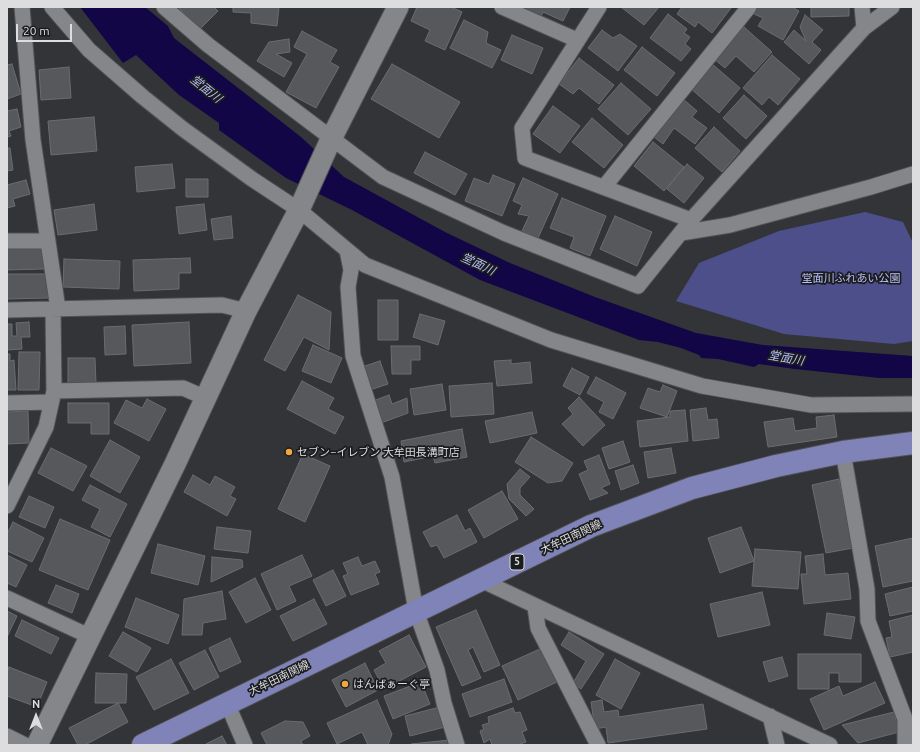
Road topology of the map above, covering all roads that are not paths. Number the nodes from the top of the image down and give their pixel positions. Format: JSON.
{"nodes":[{"id":1,"x":22,"y":7,"type":"edge"},
{"id":2,"x":52,"y":7,"type":"edge"},
{"id":3,"x":164,"y":7,"type":"edge"},
{"id":4,"x":398,"y":7,"type":"edge"},
{"id":5,"x":502,"y":7,"type":"edge"},
{"id":6,"x":599,"y":7,"type":"edge"},
{"id":7,"x":749,"y":7,"type":"edge"},
{"id":8,"x":862,"y":7,"type":"edge"},
{"id":9,"x":892,"y":7,"type":"edge"},
{"id":10,"x":864,"y":28,"type":"junction"},
{"id":11,"x":577,"y":40,"type":"junction"},
{"id":12,"x":331,"y":139,"type":"junction"},
{"id":13,"x":913,"y":174,"type":"edge"},
{"id":14,"x":604,"y":187,"type":"junction"},
{"id":15,"x":299,"y":210,"type":"junction"},
{"id":16,"x":691,"y":220,"type":"junction"},
{"id":17,"x":681,"y":233,"type":"junction"},
{"id":18,"x":7,"y":241,"type":"edge"},
{"id":19,"x":48,"y":241,"type":"junction"},
{"id":20,"x":347,"y":250,"type":"junction"},
{"id":21,"x":56,"y":309,"type":"junction"},
{"id":22,"x":7,"y":310,"type":"edge"},
{"id":23,"x":246,"y":310,"type":"junction"},
{"id":24,"x":53,"y":396,"type":"junction"},
{"id":25,"x":206,"y":398,"type":"junction"},
{"id":26,"x":7,"y":403,"type":"edge"},
{"id":27,"x":913,"y":404,"type":"edge"},
{"id":28,"x":913,"y":443,"type":"edge"},
{"id":29,"x":843,"y":452,"type":"junction"},
{"id":30,"x":8,"y":501,"type":"edge"},
{"id":31,"x":481,"y":580,"type":"junction"},
{"id":32,"x":7,"y":598,"type":"edge"},
{"id":33,"x":535,"y":607,"type":"junction"},
{"id":34,"x":416,"y":611,"type":"junction"},
{"id":35,"x":91,"y":637,"type":"junction"},
{"id":36,"x":227,"y":704,"type":"junction"},
{"id":37,"x":770,"y":716,"type":"junction"},
{"id":38,"x":909,"y":719,"type":"edge"},
{"id":39,"x":7,"y":736,"type":"edge"},
{"id":40,"x":25,"y":745,"type":"edge"},
{"id":41,"x":37,"y":745,"type":"edge"},
{"id":42,"x":143,"y":745,"type":"edge"},
{"id":43,"x":246,"y":745,"type":"edge"},
{"id":44,"x":457,"y":745,"type":"edge"},
{"id":45,"x":598,"y":745,"type":"edge"},
{"id":46,"x":777,"y":745,"type":"edge"},
{"id":47,"x":830,"y":745,"type":"edge"},
{"id":48,"x":905,"y":745,"type":"edge"}],
"edges":[{"from":1,"to":19,"type":"street"},
{"from":2,"to":15,"type":"street"},
{"from":3,"to":12,"type":"street"},
{"from":4,"to":12,"type":"street"},
{"from":5,"to":11,"type":"street"},
{"from":6,"to":11,"type":"street"},
{"from":7,"to":14,"type":"street"},
{"from":8,"to":10,"type":"street"},
{"from":9,"to":10,"type":"street"},
{"from":10,"to":16,"type":"street"},
{"from":11,"to":14,"type":"street"},
{"from":12,"to":15,"type":"street"},
{"from":12,"to":17,"type":"street"},
{"from":13,"to":17,"type":"street"},
{"from":14,"to":16,"type":"street"},
{"from":15,"to":20,"type":"street"},
{"from":15,"to":23,"type":"street"},
{"from":16,"to":17,"type":"street"},
{"from":18,"to":19,"type":"street"},
{"from":19,"to":21,"type":"street"},
{"from":20,"to":27,"type":"street"},
{"from":20,"to":34,"type":"street"},
{"from":21,"to":22,"type":"street"},
{"from":21,"to":23,"type":"street"},
{"from":21,"to":24,"type":"street"},
{"from":23,"to":25,"type":"street"},
{"from":24,"to":25,"type":"street"},
{"from":24,"to":26,"type":"street"},
{"from":24,"to":30,"type":"street"},
{"from":25,"to":35,"type":"street"},
{"from":28,"to":29,"type":"main road","name":"大牟田南関線","number":"5"},
{"from":29,"to":31,"type":"main road","name":"大牟田南関線","number":"5"},
{"from":29,"to":38,"type":"street"},
{"from":31,"to":33,"type":"street"},
{"from":31,"to":34,"type":"main road","name":"大牟田南関線","number":"5"},
{"from":32,"to":35,"type":"street"},
{"from":33,"to":37,"type":"street"},
{"from":33,"to":45,"type":"street"},
{"from":34,"to":36,"type":"main road","name":"大牟田南関線","number":"5"},
{"from":34,"to":44,"type":"street"},
{"from":35,"to":41,"type":"street"},
{"from":36,"to":42,"type":"main road","name":"大牟田南関線","number":"5"},
{"from":36,"to":43,"type":"street"},
{"from":37,"to":46,"type":"street"},
{"from":37,"to":47,"type":"street"},
{"from":38,"to":48,"type":"street"},
{"from":39,"to":40,"type":"street"}]}
